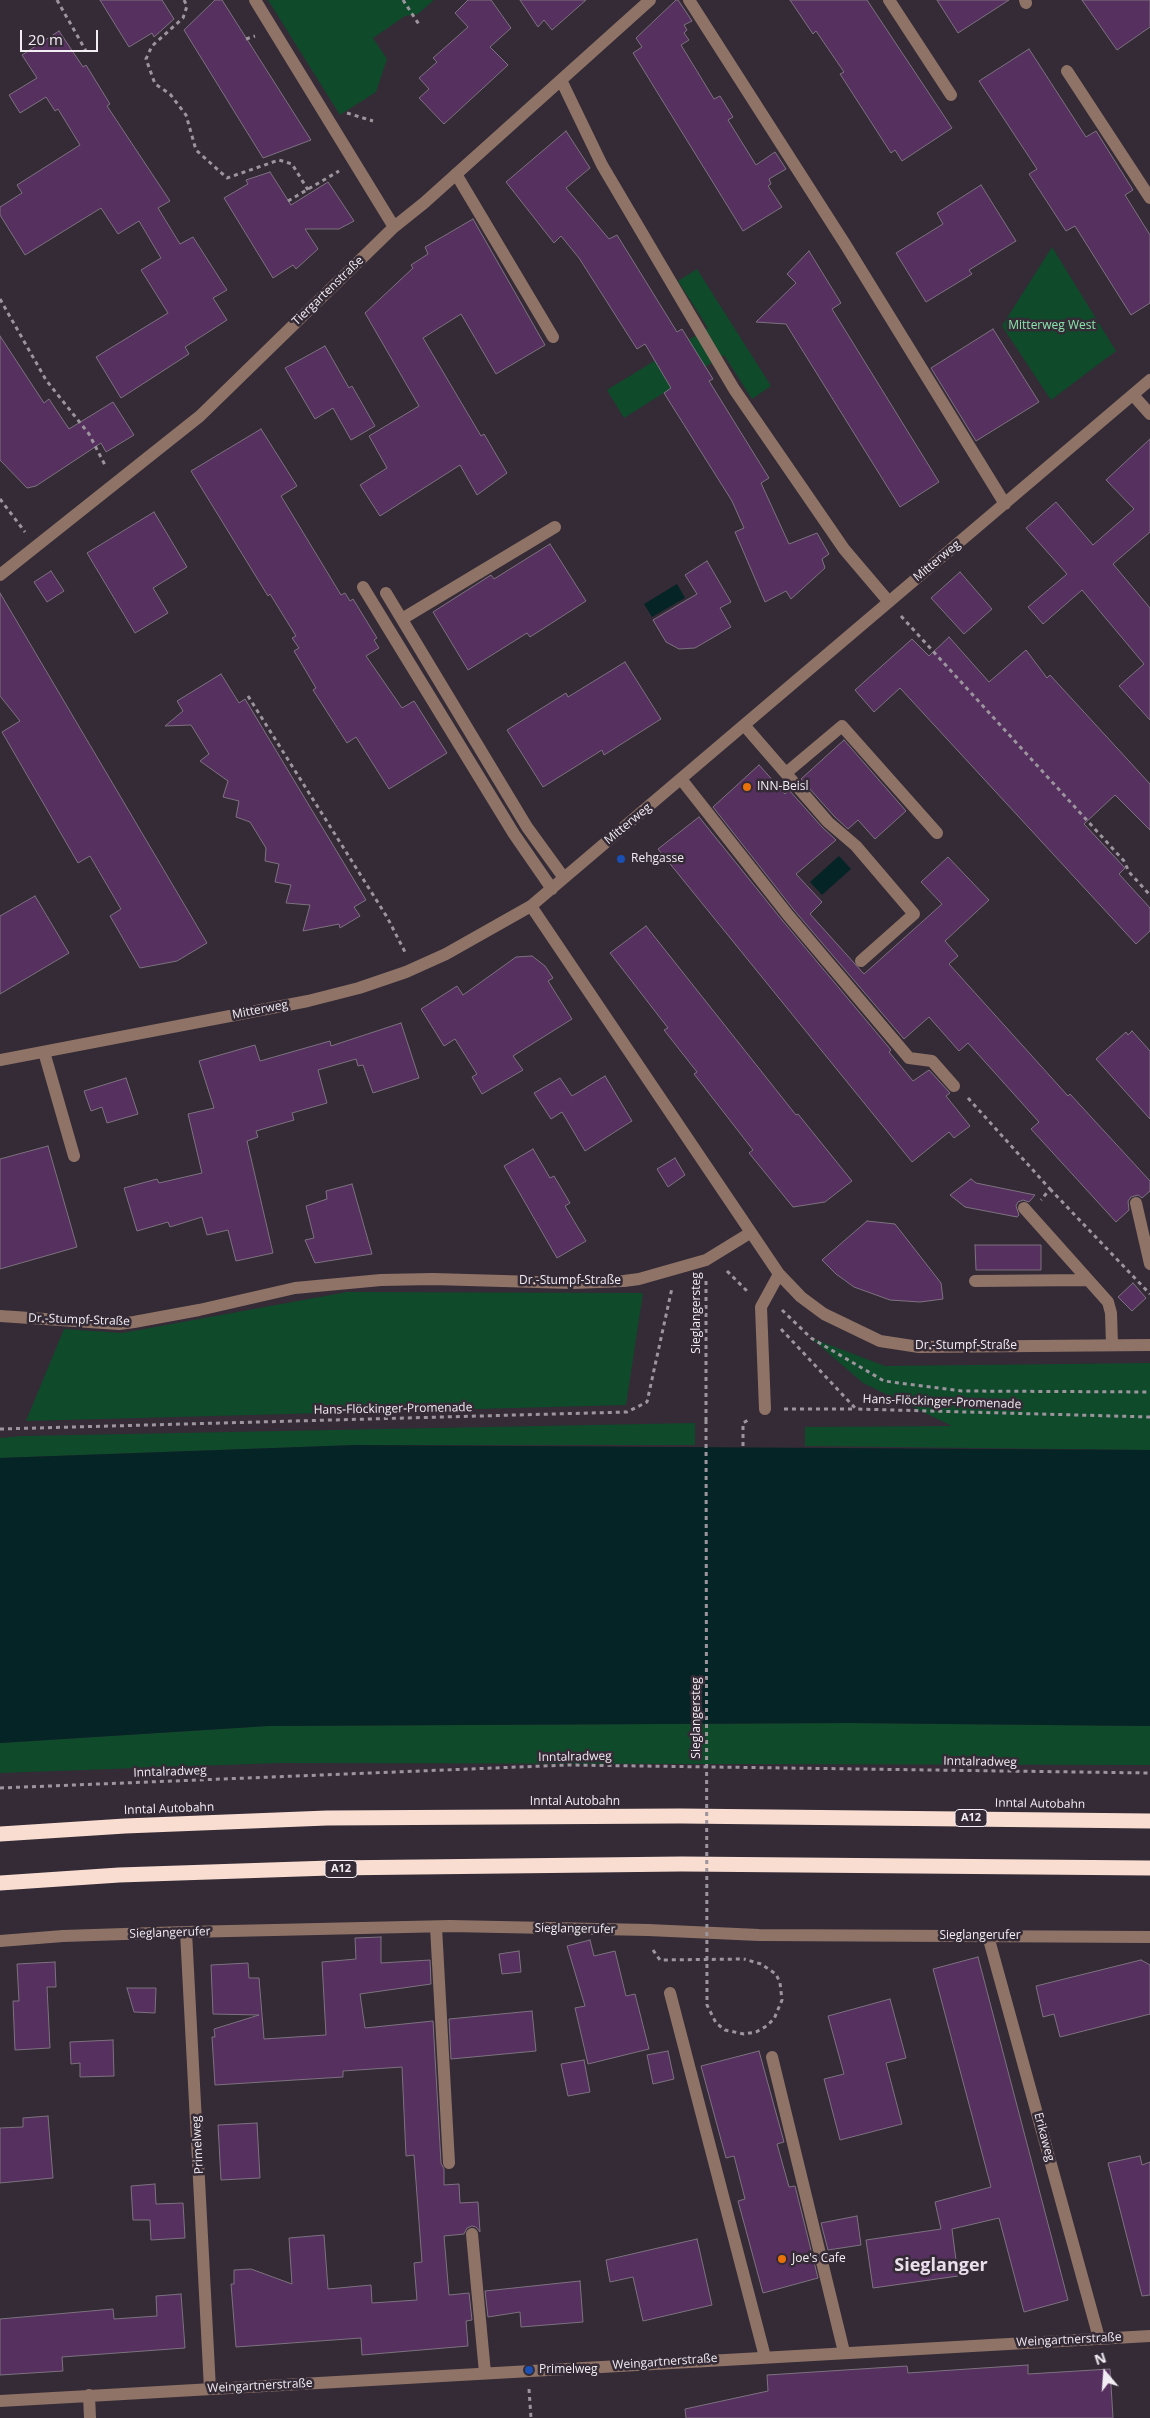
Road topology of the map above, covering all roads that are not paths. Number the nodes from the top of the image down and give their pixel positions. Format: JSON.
{"nodes":[{"id":1,"x":255,"y":0,"type":"edge"},
{"id":2,"x":650,"y":0,"type":"edge"},
{"id":3,"x":689,"y":0,"type":"edge"},
{"id":4,"x":889,"y":0,"type":"edge"},
{"id":5,"x":1067,"y":71,"type":"dead end"},
{"id":6,"x":561,"y":80,"type":"junction"},
{"id":7,"x":951,"y":95,"type":"dead end"},
{"id":8,"x":456,"y":174,"type":"junction"},
{"id":9,"x":1150,"y":198,"type":"edge"},
{"id":10,"x":394,"y":227,"type":"junction"},
{"id":11,"x":553,"y":337,"type":"dead end"},
{"id":12,"x":1150,"y":380,"type":"edge"},
{"id":13,"x":1133,"y":395,"type":"junction"},
{"id":14,"x":1150,"y":414,"type":"edge"},
{"id":15,"x":1005,"y":504,"type":"junction"},
{"id":16,"x":555,"y":527,"type":"dead end"},
{"id":17,"x":0,"y":575,"type":"edge"},
{"id":18,"x":363,"y":587,"type":"dead end"},
{"id":19,"x":386,"y":593,"type":"dead end"},
{"id":20,"x":889,"y":602,"type":"junction"},
{"id":21,"x":402,"y":619,"type":"junction"},
{"id":22,"x":744,"y":725,"type":"junction"},
{"id":23,"x":786,"y":773,"type":"junction"},
{"id":24,"x":681,"y":779,"type":"junction"},
{"id":25,"x":937,"y":833,"type":"dead end"},
{"id":26,"x":564,"y":878,"type":"junction"},
{"id":27,"x":552,"y":889,"type":"junction"},
{"id":28,"x":531,"y":906,"type":"junction"},
{"id":29,"x":861,"y":961,"type":"dead end"},
{"id":30,"x":44,"y":1052,"type":"junction"},
{"id":31,"x":0,"y":1060,"type":"edge"},
{"id":32,"x":954,"y":1086,"type":"road end"},
{"id":33,"x":74,"y":1156,"type":"dead end"},
{"id":34,"x":1136,"y":1203,"type":"dead end"},
{"id":35,"x":1027,"y":1211,"type":"road end"},
{"id":36,"x":750,"y":1232,"type":"junction"},
{"id":37,"x":1150,"y":1264,"type":"edge"},
{"id":38,"x":779,"y":1274,"type":"junction"},
{"id":39,"x":1088,"y":1280,"type":"junction"},
{"id":40,"x":975,"y":1281,"type":"dead end"},
{"id":41,"x":0,"y":1316,"type":"edge"},
{"id":42,"x":1112,"y":1345,"type":"junction"},
{"id":43,"x":1150,"y":1345,"type":"edge"},
{"id":44,"x":766,"y":1409,"type":"road end"},
{"id":45,"x":1150,"y":1821,"type":"edge"},
{"id":46,"x":0,"y":1834,"type":"edge"},
{"id":47,"x":1150,"y":1868,"type":"edge"},
{"id":48,"x":0,"y":1883,"type":"edge"},
{"id":49,"x":436,"y":1926,"type":"junction"},
{"id":50,"x":186,"y":1932,"type":"junction"},
{"id":51,"x":988,"y":1936,"type":"junction"},
{"id":52,"x":1150,"y":1937,"type":"edge"},
{"id":53,"x":0,"y":1941,"type":"edge"},
{"id":54,"x":670,"y":1993,"type":"dead end"},
{"id":55,"x":772,"y":2057,"type":"dead end"},
{"id":56,"x":449,"y":2163,"type":"dead end"},
{"id":57,"x":472,"y":2234,"type":"dead end"},
{"id":58,"x":1150,"y":2336,"type":"edge"},
{"id":59,"x":1099,"y":2338,"type":"junction"},
{"id":60,"x":844,"y":2352,"type":"junction"},
{"id":61,"x":765,"y":2357,"type":"junction"},
{"id":62,"x":485,"y":2373,"type":"junction"},
{"id":63,"x":210,"y":2389,"type":"junction"},
{"id":64,"x":89,"y":2396,"type":"junction"},
{"id":65,"x":0,"y":2401,"type":"edge"},
{"id":66,"x":90,"y":2418,"type":"edge"}],
"edges":[{"from":1,"to":10,"type":"street"},
{"from":2,"to":6,"type":"street","name":"Tiergartenstraße"},
{"from":3,"to":15,"type":"street"},
{"from":4,"to":7,"type":"street"},
{"from":5,"to":9,"type":"street"},
{"from":6,"to":8,"type":"street","name":"Tiergartenstraße"},
{"from":6,"to":20,"type":"street"},
{"from":8,"to":10,"type":"street","name":"Tiergartenstraße"},
{"from":8,"to":11,"type":"street"},
{"from":10,"to":17,"type":"street","name":"Tiergartenstraße"},
{"from":12,"to":13,"type":"street","name":"Mitterweg"},
{"from":13,"to":14,"type":"street"},
{"from":13,"to":15,"type":"street","name":"Mitterweg"},
{"from":15,"to":20,"type":"street","name":"Mitterweg"},
{"from":16,"to":21,"type":"street"},
{"from":18,"to":27,"type":"street"},
{"from":19,"to":21,"type":"street"},
{"from":20,"to":22,"type":"street","name":"Mitterweg"},
{"from":21,"to":26,"type":"street"},
{"from":22,"to":23,"type":"street"},
{"from":22,"to":24,"type":"street","name":"Mitterweg"},
{"from":23,"to":25,"type":"street"},
{"from":23,"to":29,"type":"street"},
{"from":24,"to":26,"type":"street","name":"Mitterweg"},
{"from":24,"to":32,"type":"street"},
{"from":26,"to":27,"type":"street","name":"Mitterweg"},
{"from":27,"to":28,"type":"street","name":"Mitterweg"},
{"from":28,"to":30,"type":"street","name":"Mitterweg"},
{"from":28,"to":36,"type":"street"},
{"from":30,"to":31,"type":"street","name":"Mitterweg"},
{"from":30,"to":33,"type":"street"},
{"from":34,"to":37,"type":"street"},
{"from":35,"to":39,"type":"street"},
{"from":36,"to":38,"type":"street","name":"Dr.-Stumpf-Straße"},
{"from":36,"to":41,"type":"street","name":"Dr.-Stumpf-Straße"},
{"from":38,"to":42,"type":"street","name":"Dr.-Stumpf-Straße"},
{"from":38,"to":44,"type":"street"},
{"from":39,"to":40,"type":"street"},
{"from":39,"to":42,"type":"street"},
{"from":42,"to":43,"type":"street","name":"Dr.-Stumpf-Straße"},
{"from":45,"to":46,"type":"highway","name":"Inntal Autobahn","number":"A12"},
{"from":47,"to":48,"type":"highway","number":"A12"},
{"from":49,"to":50,"type":"street","name":"Sieglangerufer"},
{"from":49,"to":51,"type":"street","name":"Sieglangerufer"},
{"from":49,"to":56,"type":"street"},
{"from":50,"to":53,"type":"street","name":"Sieglangerufer"},
{"from":50,"to":63,"type":"street","name":"Primelweg"},
{"from":51,"to":52,"type":"street","name":"Sieglangerufer"},
{"from":51,"to":59,"type":"street","name":"Erikaweg"},
{"from":54,"to":61,"type":"street"},
{"from":55,"to":60,"type":"street"},
{"from":57,"to":62,"type":"street"},
{"from":58,"to":59,"type":"street","name":"Weingartnerstraße"},
{"from":59,"to":60,"type":"street","name":"Weingartnerstraße"},
{"from":60,"to":61,"type":"street","name":"Weingartnerstraße"},
{"from":61,"to":62,"type":"street","name":"Weingartnerstraße"},
{"from":62,"to":63,"type":"street","name":"Weingartnerstraße"},
{"from":63,"to":64,"type":"street","name":"Weingartnerstraße"},
{"from":64,"to":65,"type":"street","name":"Weingartnerstraße"},
{"from":64,"to":66,"type":"street"}]}
